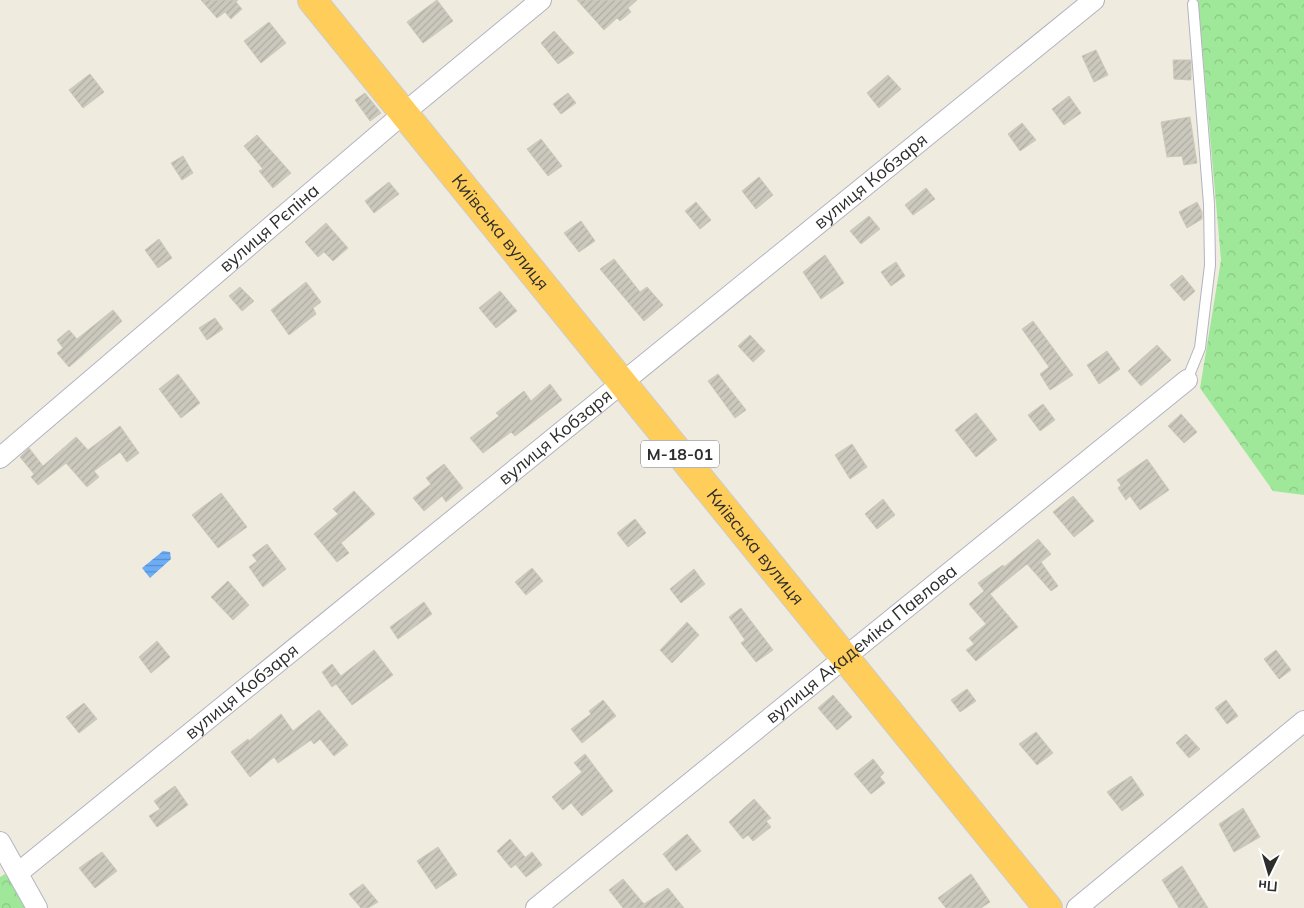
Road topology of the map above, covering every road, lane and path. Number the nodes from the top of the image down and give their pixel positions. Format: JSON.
{"nodes":[{"id":1,"x":312,"y":0,"type":"edge"},
{"id":2,"x":541,"y":0,"type":"edge"},
{"id":3,"x":1094,"y":0,"type":"edge"},
{"id":4,"x":1193,"y":4,"type":"dead end"},
{"id":5,"x":404,"y":114,"type":"junction"},
{"id":6,"x":1187,"y":380,"type":"joint"},
{"id":7,"x":623,"y":384,"type":"junction"},
{"id":8,"x":0,"y":458,"type":"edge"},
{"id":9,"x":845,"y":655,"type":"junction"},
{"id":10,"x":1304,"y":721,"type":"edge"},
{"id":11,"x":0,"y":842,"type":"edge"},
{"id":12,"x":18,"y":873,"type":"junction"},
{"id":13,"x":37,"y":908,"type":"edge"},
{"id":14,"x":536,"y":908,"type":"edge"},
{"id":15,"x":1048,"y":908,"type":"edge"},
{"id":16,"x":1076,"y":908,"type":"edge"}],
"edges":[{"from":1,"to":5,"type":"highway","name":"Київська вулиця","number":"М-18-01"},
{"from":2,"to":5,"type":"street","name":"вулиця Рєпіна"},
{"from":3,"to":7,"type":"street","name":"вулиця Кобзаря"},
{"from":4,"to":6,"type":"lane"},
{"from":5,"to":7,"type":"highway","name":"Київська вулиця","number":"М-18-01"},
{"from":5,"to":8,"type":"street","name":"вулиця Рєпіна"},
{"from":6,"to":9,"type":"street","name":"вулиця Академіка Павлова"},
{"from":7,"to":9,"type":"highway","name":"Київська вулиця","number":"М-18-01"},
{"from":7,"to":12,"type":"street","name":"вулиця Кобзаря"},
{"from":9,"to":14,"type":"street","name":"вулиця Академіка Павлова"},
{"from":9,"to":15,"type":"highway","name":"Київська вулиця","number":"М-18-01"},
{"from":10,"to":16,"type":"street"},
{"from":11,"to":12,"type":"street"},
{"from":12,"to":13,"type":"street"}]}
